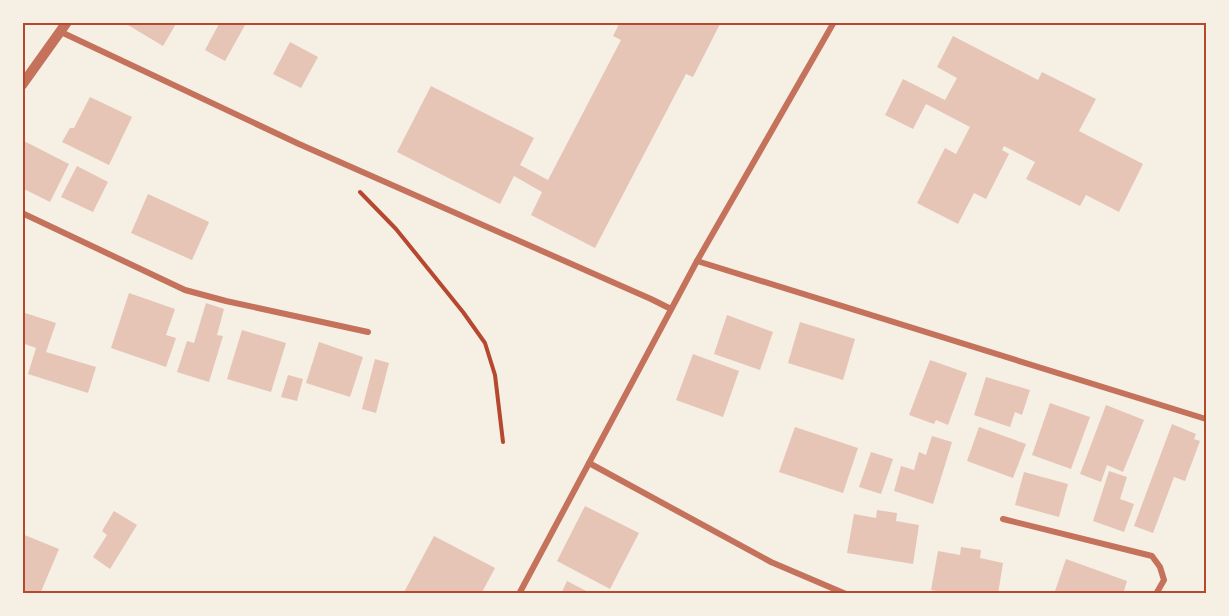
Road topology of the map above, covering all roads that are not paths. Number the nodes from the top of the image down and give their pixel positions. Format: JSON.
{"nodes":[{"id":1,"x":834,"y":22,"type":"edge"},
{"id":2,"x":64,"y":28,"type":"edge"},
{"id":3,"x":22,"y":85,"type":"edge"},
{"id":4,"x":22,"y":213,"type":"edge"},
{"id":5,"x":697,"y":261,"type":"junction"},
{"id":6,"x":671,"y":309,"type":"junction"},
{"id":7,"x":368,"y":332,"type":"dead end"},
{"id":8,"x":1206,"y":419,"type":"edge"},
{"id":9,"x":589,"y":463,"type":"junction"},
{"id":10,"x":1003,"y":519,"type":"dead end"},
{"id":11,"x":519,"y":594,"type":"edge"},
{"id":12,"x":846,"y":594,"type":"edge"},
{"id":13,"x":1156,"y":594,"type":"edge"}],
"edges":[{"from":1,"to":5,"type":"street"},
{"from":2,"to":3,"type":"street"},
{"from":2,"to":6,"type":"street"},
{"from":4,"to":7,"type":"street"},
{"from":5,"to":6,"type":"street"},
{"from":5,"to":8,"type":"street"},
{"from":6,"to":9,"type":"street"},
{"from":9,"to":11,"type":"street"},
{"from":9,"to":12,"type":"street"},
{"from":10,"to":13,"type":"street"}]}
